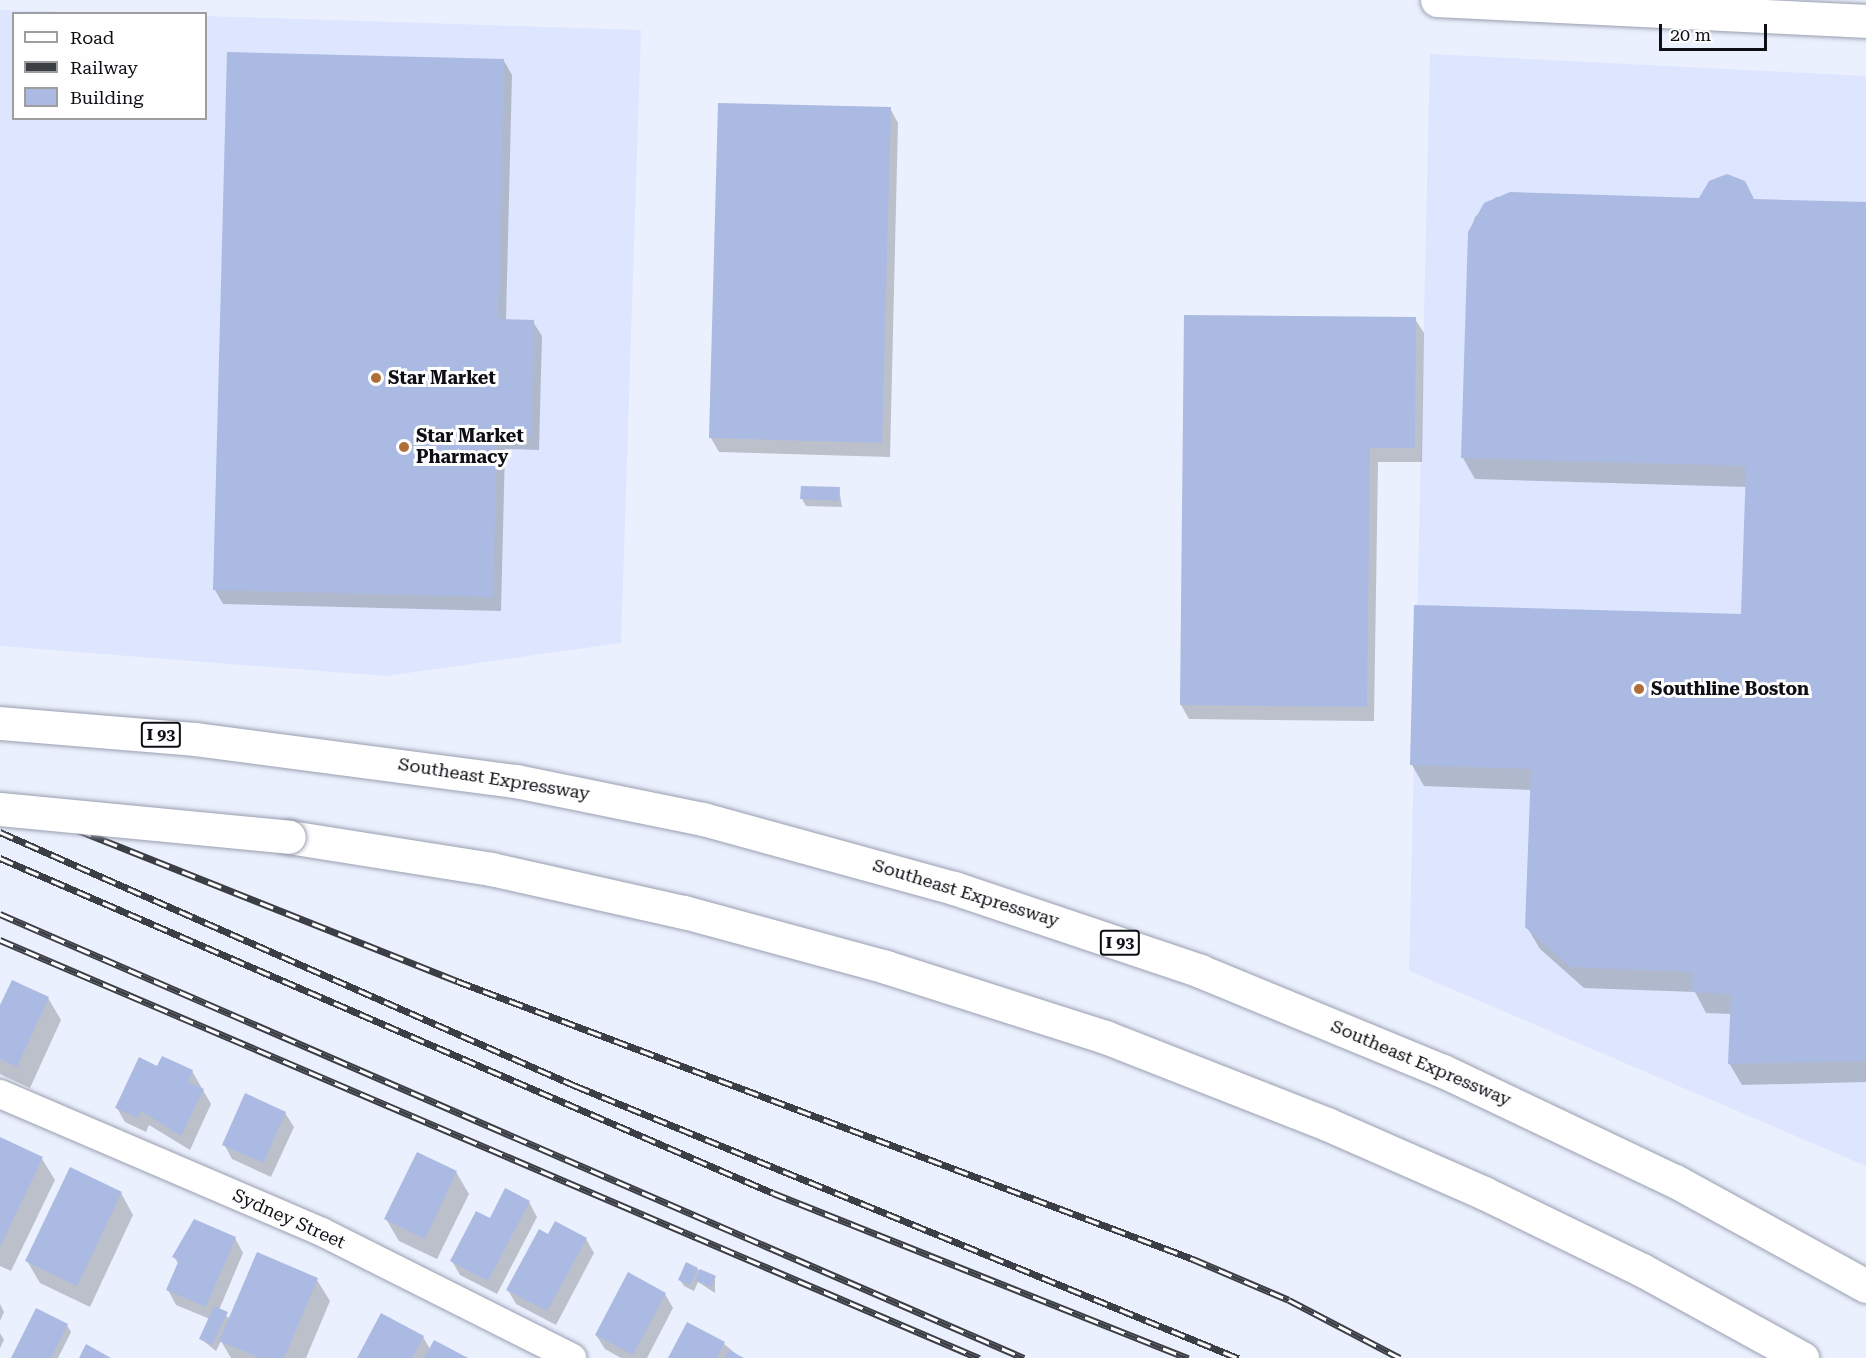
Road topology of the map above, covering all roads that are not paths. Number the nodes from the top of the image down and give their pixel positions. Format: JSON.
{"nodes":[{"id":1,"x":1437,"y":0,"type":"edge"},
{"id":2,"x":1866,"y":21,"type":"edge"},
{"id":3,"x":0,"y":723,"type":"edge"},
{"id":4,"x":0,"y":810,"type":"edge"},
{"id":5,"x":0,"y":1094,"type":"edge"},
{"id":6,"x":1866,"y":1286,"type":"edge"},
{"id":7,"x":572,"y":1358,"type":"edge"},
{"id":8,"x":1802,"y":1358,"type":"edge"}],
"edges":[{"from":1,"to":2,"type":"main road"},
{"from":3,"to":6,"type":"main road","name":"Southeast Expressway","number":"I 93"},
{"from":4,"to":8,"type":"main road","bridge":true},
{"from":5,"to":7,"type":"street","name":"Sydney Street"}]}
